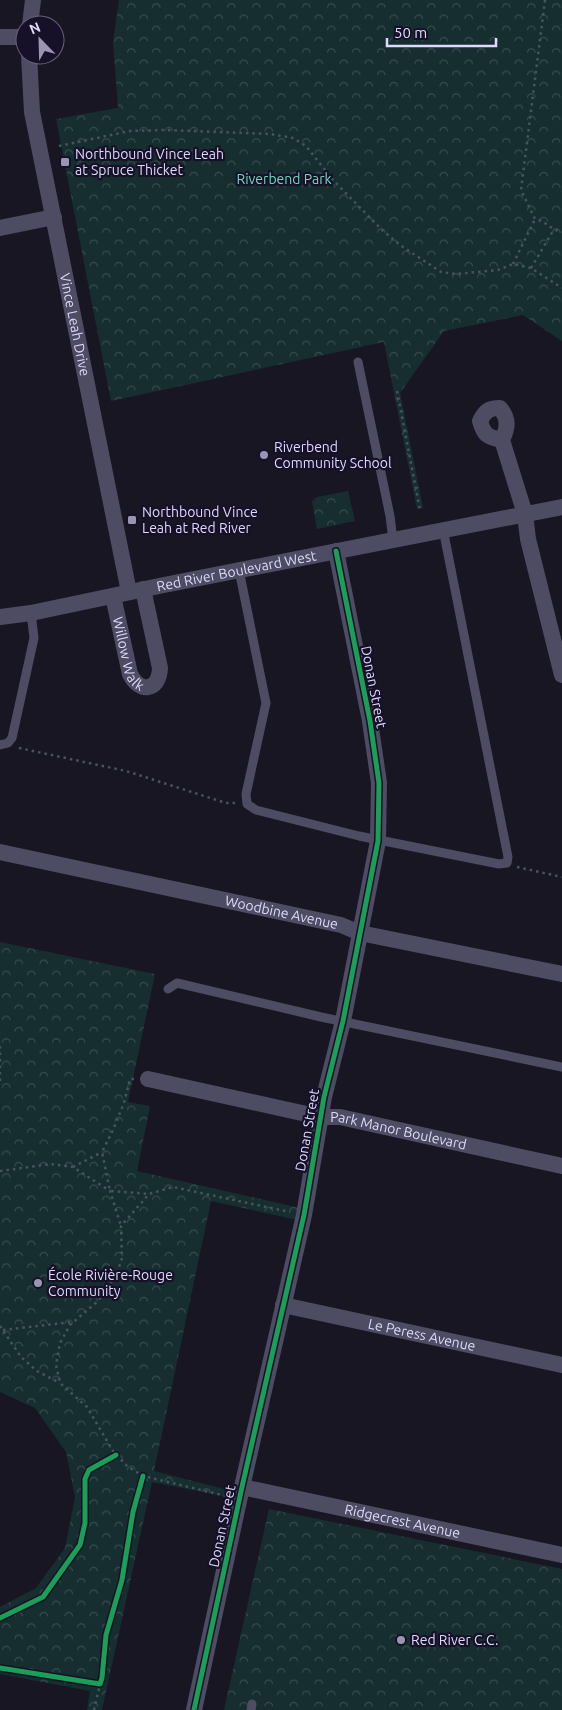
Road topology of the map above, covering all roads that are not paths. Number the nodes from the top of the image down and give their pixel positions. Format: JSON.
{"nodes":[{"id":1,"x":33,"y":0,"type":"edge"},
{"id":2,"x":31,"y":15,"type":"edge"},
{"id":3,"x":0,"y":37,"type":"edge"},
{"id":4,"x":15,"y":38,"type":"edge"},
{"id":5,"x":30,"y":65,"type":"edge"},
{"id":6,"x":54,"y":217,"type":"junction"},
{"id":7,"x":0,"y":228,"type":"edge"},
{"id":8,"x":358,"y":362,"type":"dead end"},
{"id":9,"x":502,"y":440,"type":"dead end"},
{"id":10,"x":562,"y":507,"type":"edge"},
{"id":11,"x":525,"y":514,"type":"junction"},
{"id":12,"x":443,"y":529,"type":"junction"},
{"id":13,"x":393,"y":540,"type":"junction"},
{"id":14,"x":336,"y":551,"type":"junction"},
{"id":15,"x":239,"y":570,"type":"junction"},
{"id":16,"x":128,"y":593,"type":"junction"},
{"id":17,"x":31,"y":613,"type":"junction"},
{"id":18,"x":0,"y":617,"type":"edge"},
{"id":19,"x":562,"y":675,"type":"edge"},
{"id":20,"x":4,"y":744,"type":"edge"},
{"id":21,"x":378,"y":840,"type":"junction"},
{"id":22,"x":0,"y":852,"type":"edge"},
{"id":23,"x":360,"y":933,"type":"junction"},
{"id":24,"x":562,"y":974,"type":"edge"},
{"id":25,"x":168,"y":989,"type":"dead end"},
{"id":26,"x":343,"y":1020,"type":"junction"},
{"id":27,"x":562,"y":1067,"type":"edge"},
{"id":28,"x":148,"y":1079,"type":"road end"},
{"id":29,"x":320,"y":1117,"type":"junction"},
{"id":30,"x":562,"y":1166,"type":"edge"},
{"id":31,"x":283,"y":1304,"type":"junction"},
{"id":32,"x":562,"y":1365,"type":"edge"},
{"id":33,"x":240,"y":1493,"type":"junction"},
{"id":34,"x":562,"y":1555,"type":"edge"},
{"id":35,"x":194,"y":1710,"type":"edge"}],
"edges":[{"from":1,"to":2,"type":"street"},
{"from":3,"to":4,"type":"street"},
{"from":5,"to":6,"type":"street","name":"Vince Leah Drive"},
{"from":6,"to":7,"type":"street"},
{"from":6,"to":16,"type":"street","name":"Vince Leah Drive"},
{"from":8,"to":13,"type":"lane"},
{"from":9,"to":11,"type":"street"},
{"from":10,"to":11,"type":"street","name":"Red River Boulevard West"},
{"from":11,"to":12,"type":"street","name":"Red River Boulevard West"},
{"from":11,"to":19,"type":"street"},
{"from":12,"to":13,"type":"street","name":"Red River Boulevard West"},
{"from":12,"to":21,"type":"lane"},
{"from":13,"to":14,"type":"street","name":"Red River Boulevard West"},
{"from":14,"to":15,"type":"street","name":"Red River Boulevard West"},
{"from":14,"to":21,"type":"street","name":"Donan Street"},
{"from":15,"to":16,"type":"street","name":"Red River Boulevard West"},
{"from":15,"to":21,"type":"lane"},
{"from":16,"to":16,"type":"street","name":"Willow Walk"},
{"from":16,"to":17,"type":"street","name":"Red River Boulevard West"},
{"from":17,"to":18,"type":"street","name":"Red River Boulevard West"},
{"from":17,"to":20,"type":"lane"},
{"from":21,"to":23,"type":"street","name":"Donan Street"},
{"from":22,"to":23,"type":"street","name":"Woodbine Avenue"},
{"from":23,"to":24,"type":"street","name":"Woodbine Avenue"},
{"from":23,"to":26,"type":"street","name":"Donan Street"},
{"from":25,"to":26,"type":"lane"},
{"from":26,"to":27,"type":"lane"},
{"from":26,"to":29,"type":"street","name":"Donan Street"},
{"from":28,"to":29,"type":"street","name":"Park Manor Boulevard"},
{"from":29,"to":30,"type":"street","name":"Park Manor Boulevard"},
{"from":29,"to":31,"type":"street","name":"Donan Street"},
{"from":31,"to":32,"type":"street","name":"Le Peress Avenue"},
{"from":31,"to":33,"type":"street","name":"Donan Street"},
{"from":33,"to":34,"type":"street","name":"Ridgecrest Avenue"},
{"from":33,"to":35,"type":"street","name":"Donan Street"}]}
